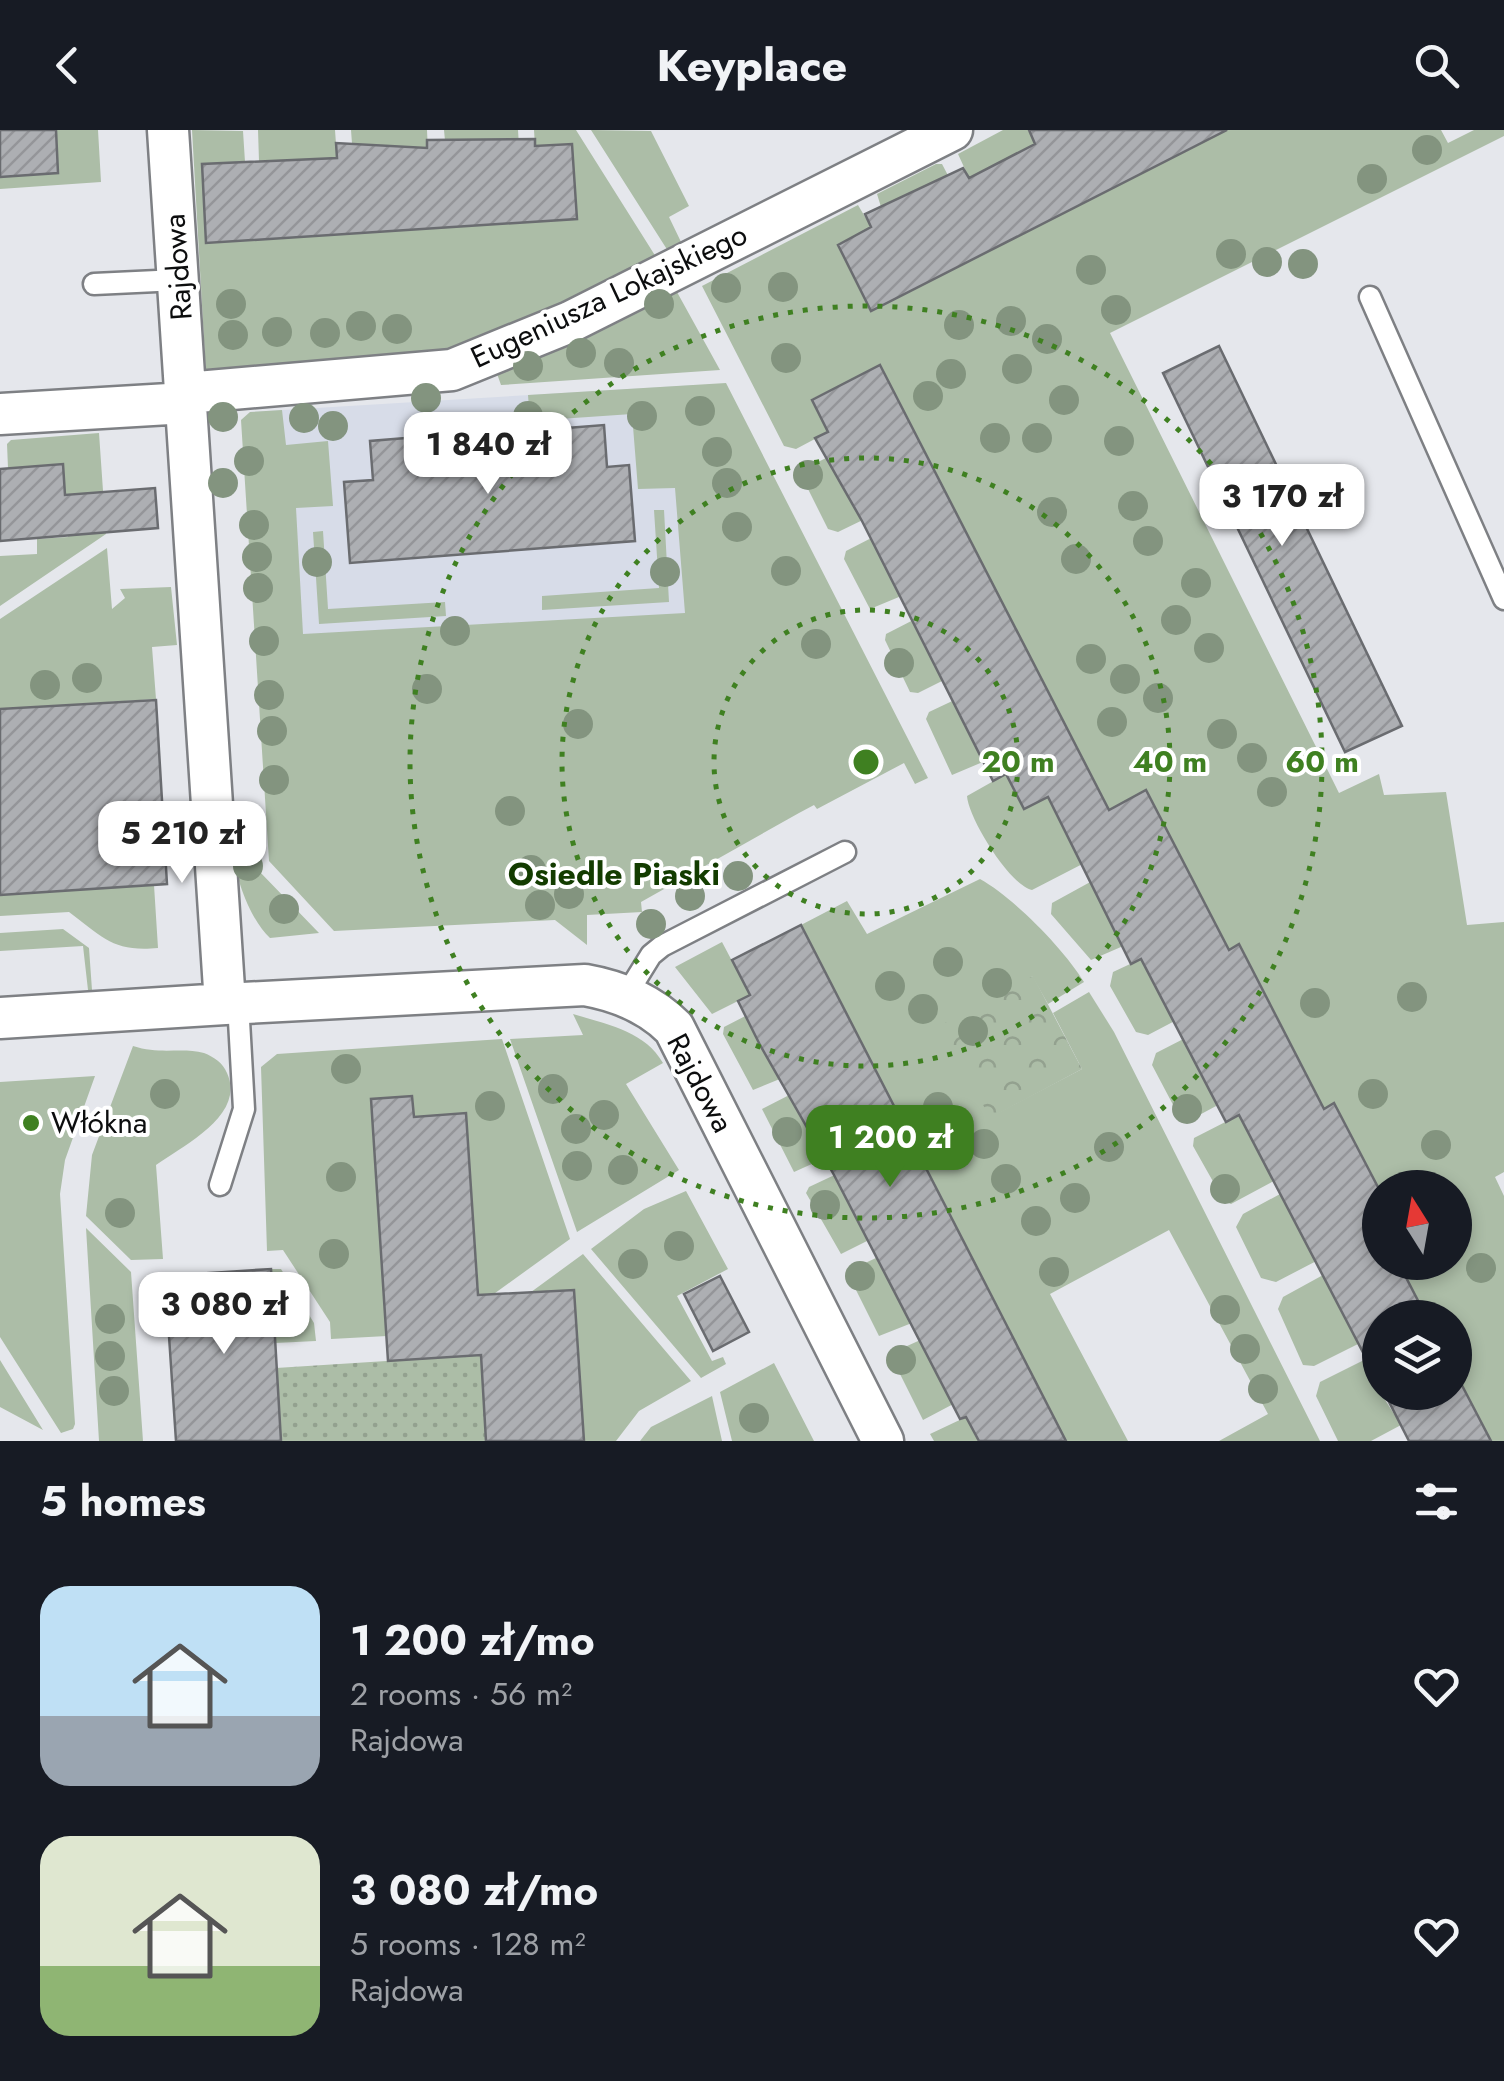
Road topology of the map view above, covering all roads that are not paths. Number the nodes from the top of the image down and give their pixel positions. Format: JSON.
{"nodes":[{"id":1,"x":168,"y":130,"type":"edge"},
{"id":2,"x":952,"y":130,"type":"edge"},
{"id":3,"x":178,"y":280,"type":"junction"},
{"id":4,"x":94,"y":284,"type":"dead end"},
{"id":5,"x":1370,"y":296,"type":"dead end"},
{"id":6,"x":186,"y":398,"type":"junction"},
{"id":7,"x":0,"y":414,"type":"edge"},
{"id":8,"x":1504,"y":600,"type":"edge"},
{"id":9,"x":845,"y":852,"type":"dead end"},
{"id":10,"x":625,"y":996,"type":"junction"},
{"id":11,"x":232,"y":1003,"type":"junction"},
{"id":12,"x":0,"y":1018,"type":"edge"},
{"id":13,"x":220,"y":1186,"type":"dead end"},
{"id":14,"x":883,"y":1441,"type":"edge"}],
"edges":[{"from":1,"to":3,"type":"street","name":"Rajdowa"},
{"from":2,"to":6,"type":"street","name":"Eugeniusza Lokajskiego"},
{"from":3,"to":4,"type":"lane"},
{"from":3,"to":6,"type":"street","name":"Rajdowa"},
{"from":5,"to":8,"type":"lane"},
{"from":6,"to":7,"type":"street"},
{"from":6,"to":11,"type":"street","name":"Rajdowa"},
{"from":9,"to":10,"type":"lane"},
{"from":10,"to":11,"type":"street","name":"Rajdowa"},
{"from":10,"to":14,"type":"street","name":"Rajdowa"},
{"from":11,"to":12,"type":"street","name":"Rajdowa"},
{"from":11,"to":13,"type":"lane"}]}
